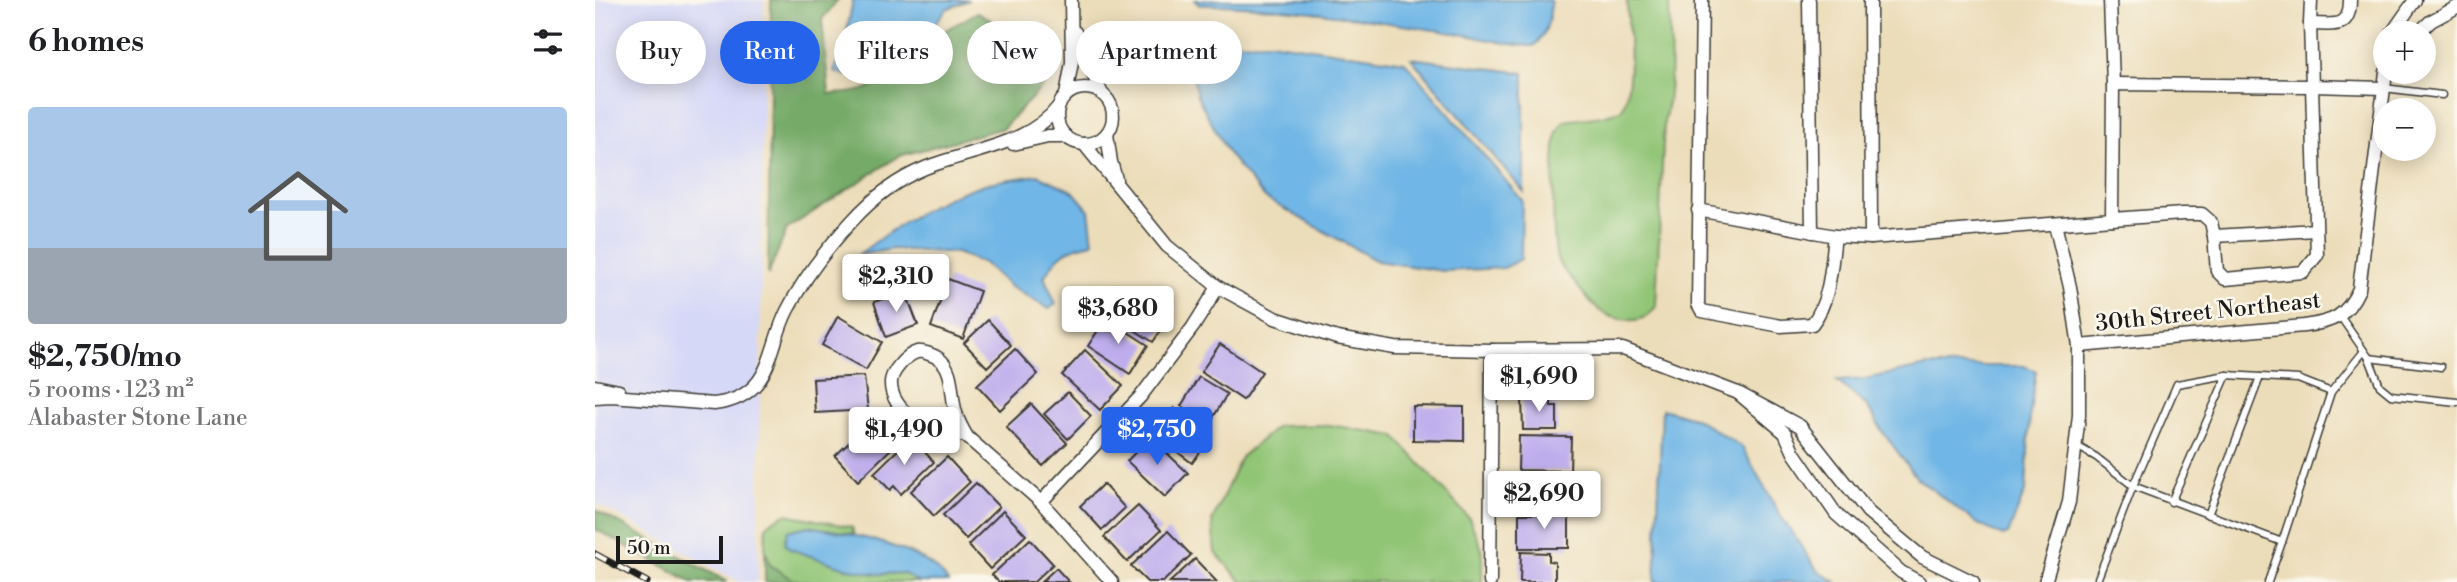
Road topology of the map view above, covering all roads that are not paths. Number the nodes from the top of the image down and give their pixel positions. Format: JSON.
{"nodes":[{"id":1,"x":1070,"y":0,"type":"edge"},
{"id":2,"x":1702,"y":0,"type":"edge"},
{"id":3,"x":1809,"y":0,"type":"edge"},
{"id":4,"x":1870,"y":0,"type":"edge"},
{"id":5,"x":2110,"y":0,"type":"edge"},
{"id":6,"x":2311,"y":0,"type":"edge"},
{"id":7,"x":2350,"y":0,"type":"edge"},
{"id":8,"x":2415,"y":0,"type":"edge"},
{"id":9,"x":2457,"y":7,"type":"edge"},
{"id":10,"x":1070,"y":15,"type":"junction"},
{"id":11,"x":2400,"y":21,"type":"edge"},
{"id":12,"x":2431,"y":21,"type":"edge"},
{"id":13,"x":2310,"y":24,"type":"junction"},
{"id":14,"x":2113,"y":84,"type":"junction"},
{"id":15,"x":2384,"y":84,"type":"edge"},
{"id":16,"x":2312,"y":86,"type":"junction"},
{"id":17,"x":2384,"y":88,"type":"junction"},
{"id":18,"x":1101,"y":92,"type":"junction"},
{"id":19,"x":2442,"y":95,"type":"dead end"},
{"id":20,"x":1062,"y":101,"type":"junction"},
{"id":21,"x":1107,"y":134,"type":"junction"},
{"id":22,"x":1066,"y":136,"type":"junction"},
{"id":23,"x":1084,"y":144,"type":"junction"},
{"id":24,"x":989,"y":149,"type":"junction"},
{"id":25,"x":1117,"y":183,"type":"junction"},
{"id":26,"x":1698,"y":210,"type":"junction"},
{"id":27,"x":2112,"y":219,"type":"junction"},
{"id":28,"x":2055,"y":224,"type":"junction"},
{"id":29,"x":2316,"y":230,"type":"junction"},
{"id":30,"x":1812,"y":232,"type":"junction"},
{"id":31,"x":1835,"y":236,"type":"junction"},
{"id":32,"x":2214,"y":236,"type":"junction"},
{"id":33,"x":1871,"y":238,"type":"junction"},
{"id":34,"x":1218,"y":287,"type":"junction"},
{"id":35,"x":2340,"y":316,"type":"junction"},
{"id":36,"x":2079,"y":346,"type":"junction"},
{"id":37,"x":1492,"y":350,"type":"junction"},
{"id":38,"x":2364,"y":351,"type":"junction"},
{"id":39,"x":2369,"y":358,"type":"junction"},
{"id":40,"x":2441,"y":367,"type":"dead end"},
{"id":41,"x":2227,"y":374,"type":"junction"},
{"id":42,"x":2260,"y":377,"type":"junction"},
{"id":43,"x":595,"y":386,"type":"edge"},
{"id":44,"x":2331,"y":392,"type":"junction"},
{"id":45,"x":1738,"y":393,"type":"junction"},
{"id":46,"x":595,"y":397,"type":"edge"},
{"id":47,"x":2457,"y":402,"type":"edge"},
{"id":48,"x":699,"y":403,"type":"junction"},
{"id":49,"x":967,"y":438,"type":"junction"},
{"id":50,"x":2075,"y":445,"type":"junction"},
{"id":51,"x":2133,"y":486,"type":"junction"},
{"id":52,"x":1041,"y":502,"type":"junction"},
{"id":53,"x":2171,"y":502,"type":"junction"},
{"id":54,"x":2208,"y":515,"type":"junction"},
{"id":55,"x":2282,"y":542,"type":"junction"},
{"id":56,"x":2098,"y":578,"type":"dead end"},
{"id":57,"x":1112,"y":582,"type":"edge"},
{"id":58,"x":1490,"y":582,"type":"edge"},
{"id":59,"x":1919,"y":582,"type":"edge"},
{"id":60,"x":1973,"y":582,"type":"edge"},
{"id":61,"x":2045,"y":582,"type":"edge"},
{"id":62,"x":2268,"y":582,"type":"edge"}],
"edges":[{"from":1,"to":10,"type":"street"},
{"from":2,"to":26,"type":"street"},
{"from":3,"to":30,"type":"street"},
{"from":4,"to":33,"type":"street"},
{"from":5,"to":14,"type":"street"},
{"from":6,"to":13,"type":"street"},
{"from":7,"to":13,"type":"street"},
{"from":8,"to":11,"type":"street"},
{"from":9,"to":12,"type":"street"},
{"from":10,"to":18,"type":"street"},
{"from":10,"to":20,"type":"street"},
{"from":13,"to":16,"type":"street"},
{"from":14,"to":16,"type":"street"},
{"from":14,"to":27,"type":"street"},
{"from":15,"to":17,"type":"street","name":"30th Street Northeast"},
{"from":16,"to":17,"type":"street"},
{"from":16,"to":29,"type":"street"},
{"from":17,"to":19,"type":"lane"},
{"from":17,"to":35,"type":"street","name":"30th Street Northeast"},
{"from":18,"to":20,"type":"street"},
{"from":18,"to":21,"type":"street"},
{"from":20,"to":22,"type":"street"},
{"from":20,"to":24,"type":"street"},
{"from":21,"to":23,"type":"street"},
{"from":21,"to":25,"type":"street"},
{"from":22,"to":23,"type":"street"},
{"from":22,"to":24,"type":"street"},
{"from":23,"to":25,"type":"street"},
{"from":24,"to":48,"type":"street"},
{"from":25,"to":34,"type":"street"},
{"from":26,"to":30,"type":"street"},
{"from":26,"to":31,"type":"street"},
{"from":27,"to":28,"type":"street"},
{"from":27,"to":32,"type":"street"},
{"from":28,"to":33,"type":"street"},
{"from":28,"to":36,"type":"street"},
{"from":29,"to":32,"type":"street"},
{"from":29,"to":32,"type":"street"},
{"from":30,"to":31,"type":"street"},
{"from":31,"to":33,"type":"street"},
{"from":34,"to":37,"type":"street"},
{"from":34,"to":52,"type":"street"},
{"from":35,"to":36,"type":"street","name":"30th Street Northeast"},
{"from":35,"to":38,"type":"lane"},
{"from":36,"to":50,"type":"street"},
{"from":37,"to":45,"type":"street"},
{"from":37,"to":58,"type":"street"},
{"from":38,"to":39,"type":"lane"},
{"from":38,"to":44,"type":"lane"},
{"from":39,"to":40,"type":"lane"},
{"from":39,"to":47,"type":"lane"},
{"from":41,"to":42,"type":"lane"},
{"from":41,"to":51,"type":"lane"},
{"from":41,"to":53,"type":"lane"},
{"from":42,"to":44,"type":"lane"},
{"from":42,"to":54,"type":"lane"},
{"from":43,"to":48,"type":"street"},
{"from":44,"to":55,"type":"lane"},
{"from":45,"to":59,"type":"street"},
{"from":45,"to":60,"type":"street"},
{"from":46,"to":48,"type":"street"},
{"from":49,"to":49,"type":"street"},
{"from":49,"to":52,"type":"street"},
{"from":50,"to":51,"type":"lane"},
{"from":50,"to":61,"type":"street"},
{"from":51,"to":53,"type":"lane"},
{"from":51,"to":56,"type":"lane"},
{"from":52,"to":57,"type":"street"},
{"from":53,"to":54,"type":"lane"},
{"from":54,"to":55,"type":"lane"},
{"from":55,"to":62,"type":"lane"}]}
